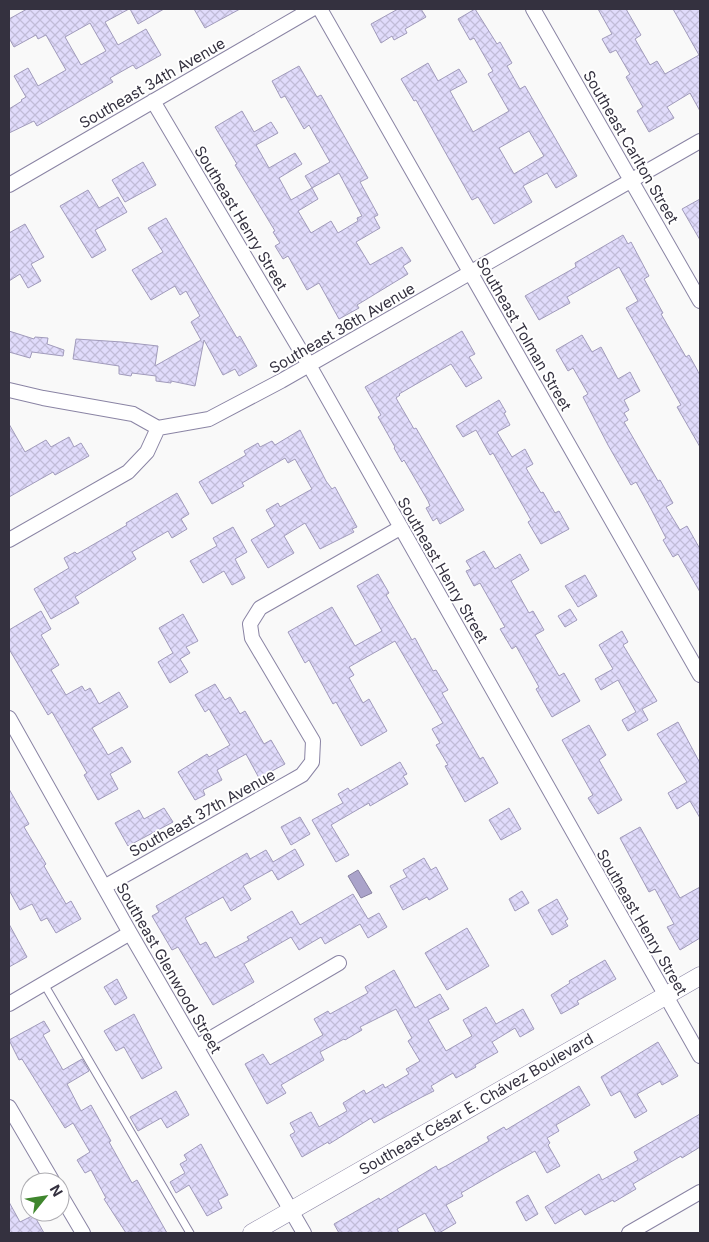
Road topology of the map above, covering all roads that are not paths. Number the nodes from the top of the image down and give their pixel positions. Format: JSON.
{"nodes":[{"id":1,"x":312,"y":9,"type":"edge"},
{"id":2,"x":320,"y":9,"type":"edge"},
{"id":3,"x":533,"y":9,"type":"edge"},
{"id":4,"x":153,"y":101,"type":"junction"},
{"id":5,"x":700,"y":141,"type":"edge"},
{"id":6,"x":631,"y":181,"type":"junction"},
{"id":7,"x":9,"y":185,"type":"edge"},
{"id":8,"x":471,"y":273,"type":"junction"},
{"id":9,"x":700,"y":301,"type":"edge"},
{"id":10,"x":309,"y":365,"type":"junction"},
{"id":11,"x":9,"y":390,"type":"edge"},
{"id":12,"x":158,"y":428,"type":"junction"},
{"id":13,"x":400,"y":528,"type":"junction"},
{"id":14,"x":9,"y":540,"type":"edge"},
{"id":15,"x":700,"y":676,"type":"edge"},
{"id":16,"x":9,"y":718,"type":"edge"},
{"id":17,"x":104,"y":887,"type":"junction"},
{"id":18,"x":130,"y":933,"type":"junction"},
{"id":19,"x":339,"y":963,"type":"dead end"},
{"id":20,"x":700,"y":976,"type":"edge"},
{"id":21,"x":44,"y":984,"type":"junction"},
{"id":22,"x":666,"y":996,"type":"junction"},
{"id":23,"x":9,"y":1004,"type":"edge"},
{"id":24,"x":196,"y":1047,"type":"junction"},
{"id":25,"x":700,"y":1056,"type":"edge"},
{"id":26,"x":9,"y":1107,"type":"edge"},
{"id":27,"x":47,"y":1172,"type":"edge"},
{"id":28,"x":700,"y":1192,"type":"edge"},
{"id":29,"x":70,"y":1211,"type":"edge"},
{"id":30,"x":291,"y":1211,"type":"junction"},
{"id":31,"x":83,"y":1233,"type":"edge"},
{"id":32,"x":190,"y":1233,"type":"edge"},
{"id":33,"x":252,"y":1233,"type":"edge"},
{"id":34,"x":304,"y":1233,"type":"edge"},
{"id":35,"x":629,"y":1233,"type":"edge"}],
"edges":[{"from":1,"to":4,"type":"street","name":"Southeast 34th Avenue"},
{"from":2,"to":8,"type":"street","name":"Southeast Tolman Street"},
{"from":3,"to":6,"type":"street","name":"Southeast Carlton Street"},
{"from":4,"to":7,"type":"street","name":"Southeast 34th Avenue"},
{"from":4,"to":10,"type":"street","name":"Southeast Henry Street"},
{"from":5,"to":6,"type":"street","name":"Southeast 36th Avenue"},
{"from":6,"to":8,"type":"street","name":"Southeast 36th Avenue"},
{"from":6,"to":9,"type":"street","name":"Southeast Carlton Street"},
{"from":8,"to":10,"type":"street","name":"Southeast 36th Avenue"},
{"from":8,"to":15,"type":"street","name":"Southeast Tolman Street"},
{"from":10,"to":12,"type":"street","name":"Southeast 36th Avenue"},
{"from":10,"to":13,"type":"street","name":"Southeast Henry Street"},
{"from":11,"to":12,"type":"street"},
{"from":12,"to":14,"type":"street"},
{"from":13,"to":17,"type":"street","name":"Southeast 37th Avenue"},
{"from":13,"to":22,"type":"street","name":"Southeast Henry Street"},
{"from":16,"to":17,"type":"street","name":"Southeast Glenwood Street"},
{"from":17,"to":18,"type":"street","name":"Southeast Glenwood Street"},
{"from":18,"to":21,"type":"street"},
{"from":18,"to":24,"type":"street","name":"Southeast Glenwood Street"},
{"from":19,"to":24,"type":"street"},
{"from":20,"to":22,"type":"street","name":"Southeast César E. Chávez Boulevard"},
{"from":21,"to":23,"type":"street"},
{"from":21,"to":32,"type":"lane"},
{"from":22,"to":25,"type":"street","name":"Southeast Henry Street"},
{"from":22,"to":30,"type":"street","name":"Southeast César E. Chávez Boulevard"},
{"from":24,"to":30,"type":"street","name":"Southeast Glenwood Street"},
{"from":26,"to":27,"type":"street"},
{"from":28,"to":35,"type":"street"},
{"from":29,"to":31,"type":"street"},
{"from":30,"to":33,"type":"street","name":"Southeast César E. Chávez Boulevard"},
{"from":30,"to":34,"type":"street","name":"Southeast Glenwood Street"}]}
